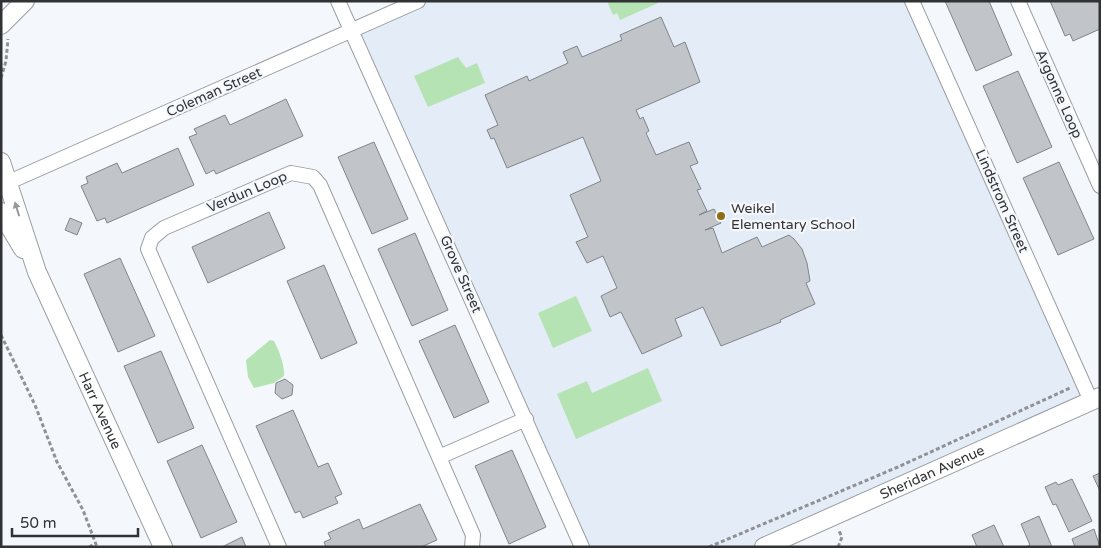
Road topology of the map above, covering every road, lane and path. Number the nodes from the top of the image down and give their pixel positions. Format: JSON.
{"nodes":[{"id":1,"x":25,"y":1,"type":"edge"},
{"id":2,"x":338,"y":1,"type":"edge"},
{"id":3,"x":418,"y":1,"type":"edge"},
{"id":4,"x":912,"y":1,"type":"edge"},
{"id":5,"x":1018,"y":1,"type":"edge"},
{"id":6,"x":1,"y":25,"type":"edge"},
{"id":7,"x":352,"y":31,"type":"junction"},
{"id":8,"x":1,"y":162,"type":"edge"},
{"id":9,"x":9,"y":182,"type":"junction"},
{"id":10,"x":1100,"y":186,"type":"edge"},
{"id":11,"x":2,"y":216,"type":"edge"},
{"id":12,"x":37,"y":272,"type":"junction"},
{"id":13,"x":1,"y":335,"type":"edge"},
{"id":14,"x":1082,"y":382,"type":"junction"},
{"id":15,"x":1095,"y":399,"type":"edge"},
{"id":16,"x":526,"y":419,"type":"junction"},
{"id":17,"x":439,"y":457,"type":"junction"},
{"id":18,"x":96,"y":545,"type":"edge"},
{"id":19,"x":89,"y":547,"type":"edge"},
{"id":20,"x":163,"y":547,"type":"edge"},
{"id":21,"x":279,"y":547,"type":"edge"},
{"id":22,"x":472,"y":547,"type":"edge"},
{"id":23,"x":582,"y":547,"type":"edge"},
{"id":24,"x":709,"y":547,"type":"edge"},
{"id":25,"x":764,"y":547,"type":"edge"}],
"edges":[{"from":1,"to":6,"type":"street"},
{"from":2,"to":7,"type":"street","name":"Grove Street"},
{"from":3,"to":7,"type":"street","name":"Coleman Street"},
{"from":4,"to":14,"type":"street","name":"Lindstrom Street"},
{"from":5,"to":10,"type":"street","name":"Argonne Loop"},
{"from":7,"to":9,"type":"street","name":"Coleman Street"},
{"from":7,"to":16,"type":"street","name":"Grove Street"},
{"from":8,"to":9,"type":"street","name":"Harr Avenue"},
{"from":12,"to":9,"type":"street","name":"Harr Avenue","one_way":true},
{"from":11,"to":12,"type":"street","name":"Harr Avenue"},
{"from":12,"to":20,"type":"street","name":"Harr Avenue"},
{"from":13,"to":18,"type":"path"},
{"from":14,"to":15,"type":"street","name":"Lindstrom Street"},
{"from":14,"to":24,"type":"path"},
{"from":15,"to":25,"type":"street","name":"Sheridan Avenue"},
{"from":16,"to":17,"type":"street"},
{"from":16,"to":23,"type":"street","name":"Grove Street"},
{"from":17,"to":21,"type":"street","name":"Verdun Loop"},
{"from":17,"to":22,"type":"street","name":"Verdun Loop"},
{"from":18,"to":19,"type":"path"}]}
